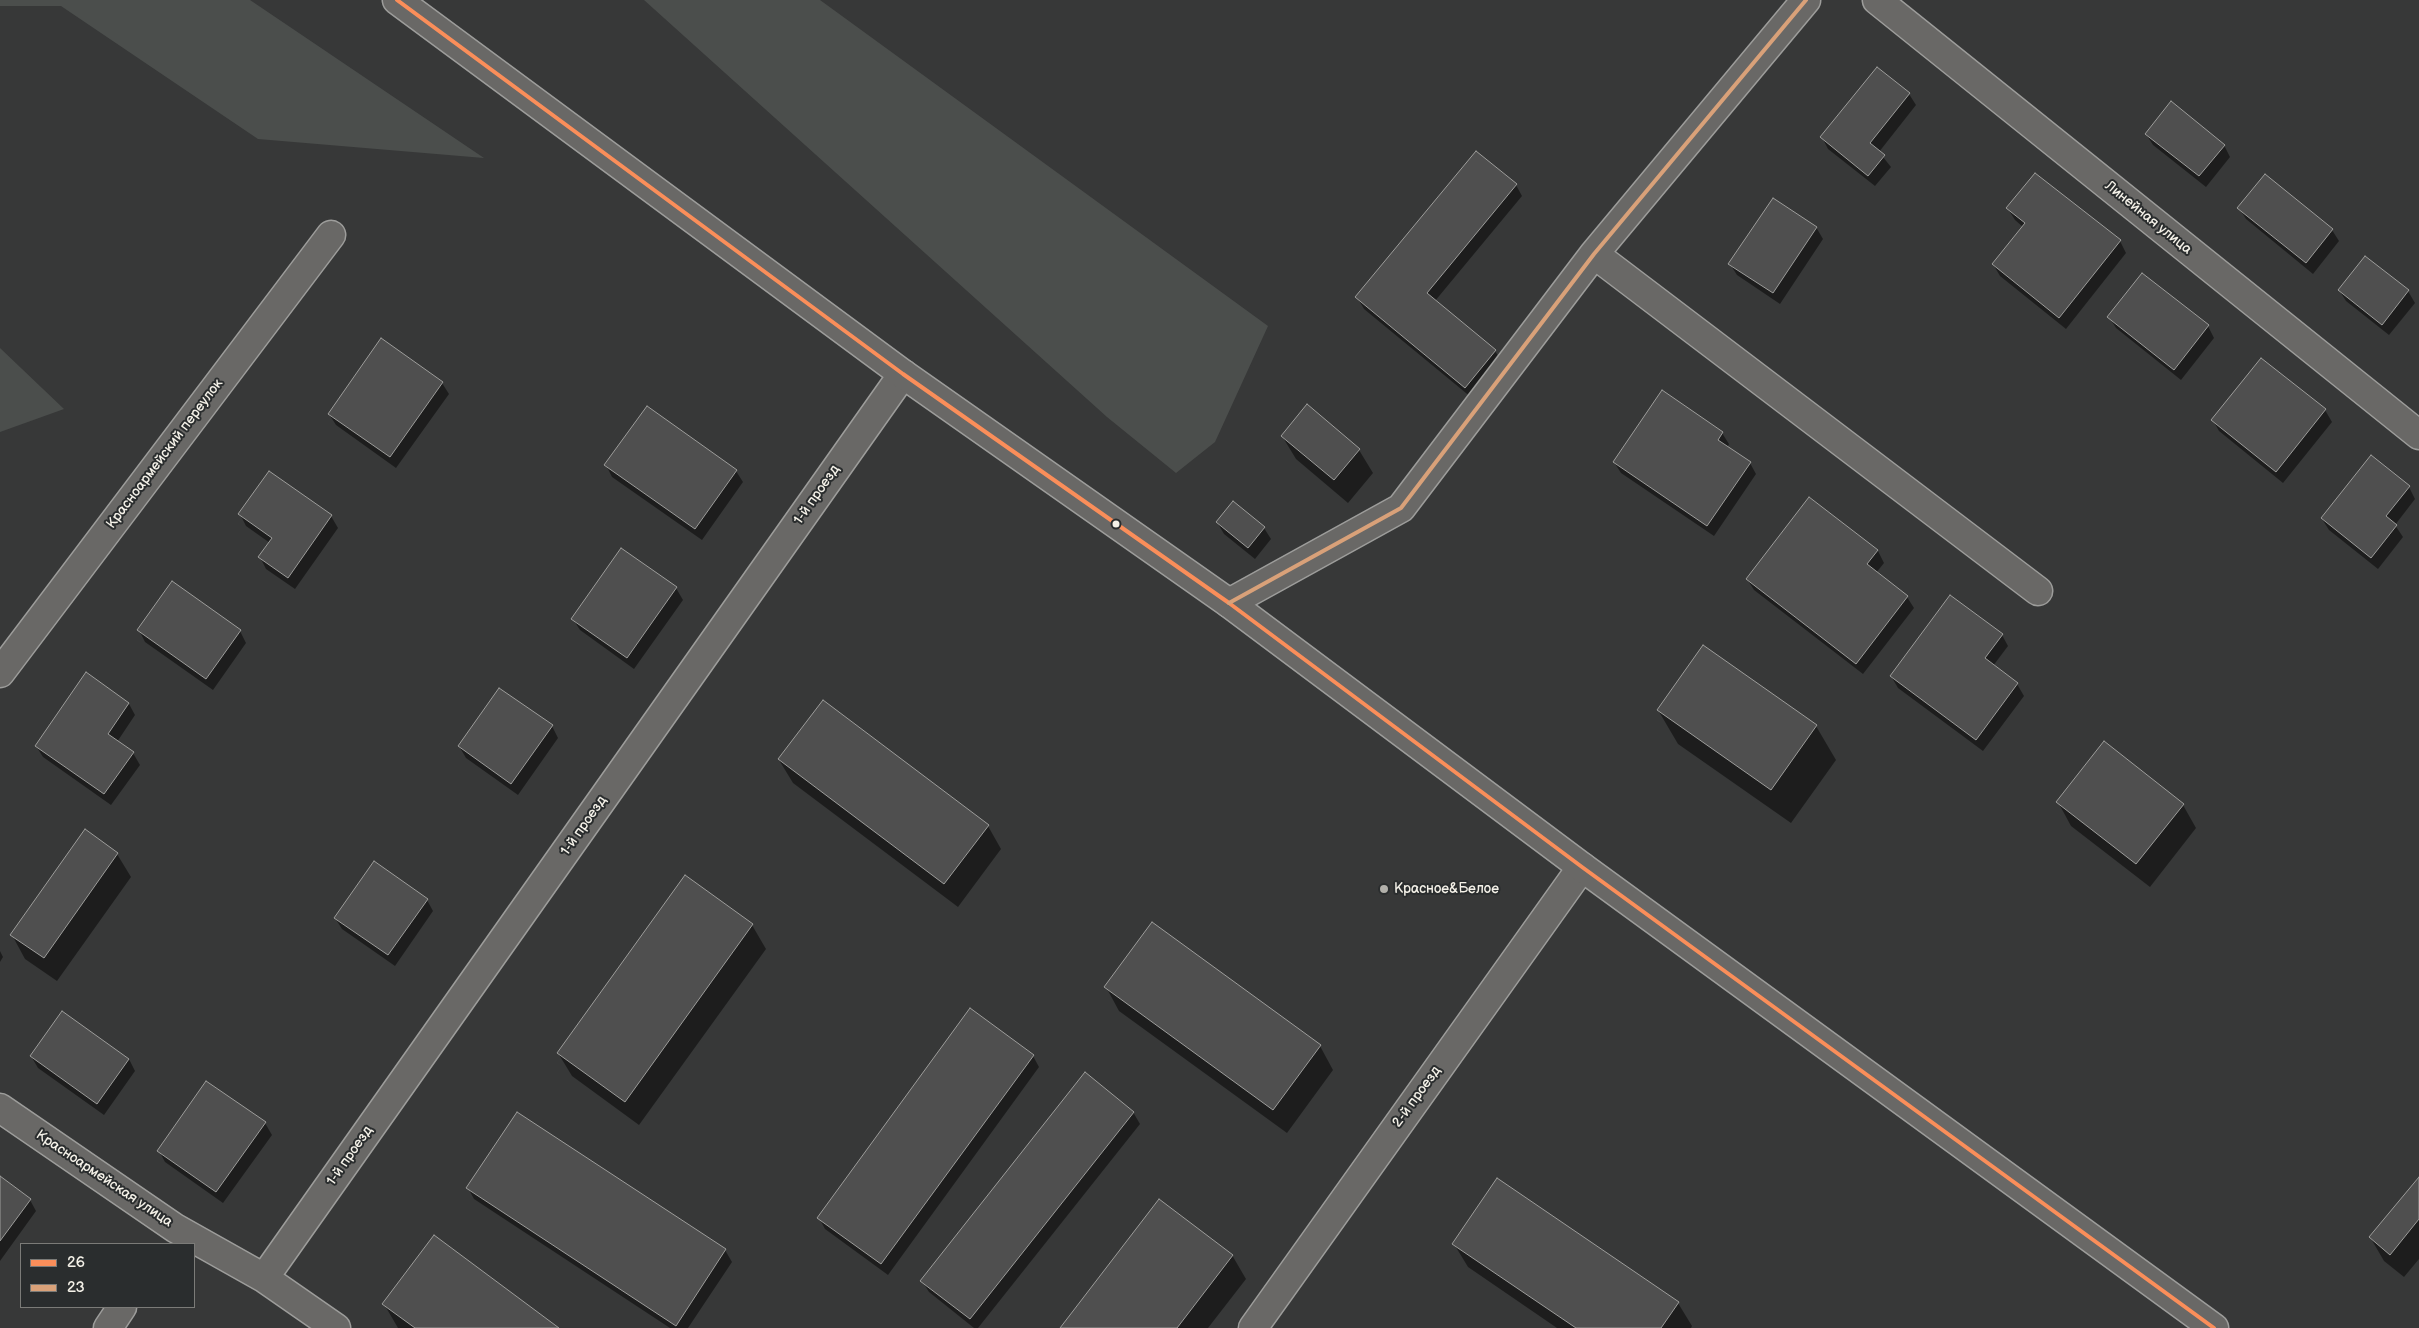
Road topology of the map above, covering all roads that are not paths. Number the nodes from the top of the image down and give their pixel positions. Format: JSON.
{"nodes":[{"id":1,"x":397,"y":0,"type":"edge"},
{"id":2,"x":1806,"y":0,"type":"edge"},
{"id":3,"x":1877,"y":0,"type":"edge"},
{"id":4,"x":330,"y":234,"type":"dead end"},
{"id":5,"x":1594,"y":254,"type":"junction"},
{"id":6,"x":903,"y":374,"type":"junction"},
{"id":7,"x":2419,"y":435,"type":"edge"},
{"id":8,"x":2038,"y":591,"type":"dead end"},
{"id":9,"x":1229,"y":603,"type":"junction"},
{"id":10,"x":0,"y":673,"type":"edge"},
{"id":11,"x":1582,"y":867,"type":"junction"},
{"id":12,"x":0,"y":1108,"type":"edge"},
{"id":13,"x":170,"y":1236,"type":"edge"},
{"id":14,"x":186,"y":1243,"type":"edge"},
{"id":15,"x":195,"y":1247,"type":"edge"},
{"id":16,"x":264,"y":1278,"type":"junction"},
{"id":17,"x":121,"y":1308,"type":"edge"},
{"id":18,"x":108,"y":1328,"type":"edge"},
{"id":19,"x":336,"y":1328,"type":"edge"},
{"id":20,"x":1253,"y":1328,"type":"edge"},
{"id":21,"x":2214,"y":1328,"type":"edge"}],
"edges":[{"from":1,"to":6,"type":"street"},
{"from":2,"to":5,"type":"street"},
{"from":3,"to":7,"type":"street","name":"Линейная улица"},
{"from":4,"to":10,"type":"street","name":"Красноармейский переулок"},
{"from":5,"to":8,"type":"street"},
{"from":5,"to":9,"type":"street"},
{"from":6,"to":9,"type":"street"},
{"from":6,"to":16,"type":"street","name":"1-й проезд"},
{"from":9,"to":11,"type":"street"},
{"from":11,"to":20,"type":"street","name":"2-й проезд"},
{"from":11,"to":21,"type":"street"},
{"from":12,"to":13,"type":"street","name":"Красноармейская улица"},
{"from":13,"to":14,"type":"street","name":"Красноармейская улица"},
{"from":15,"to":16,"type":"street","name":"Красноармейская улица"},
{"from":16,"to":19,"type":"street","name":"Красноармейская улица"},
{"from":17,"to":18,"type":"street"}]}
